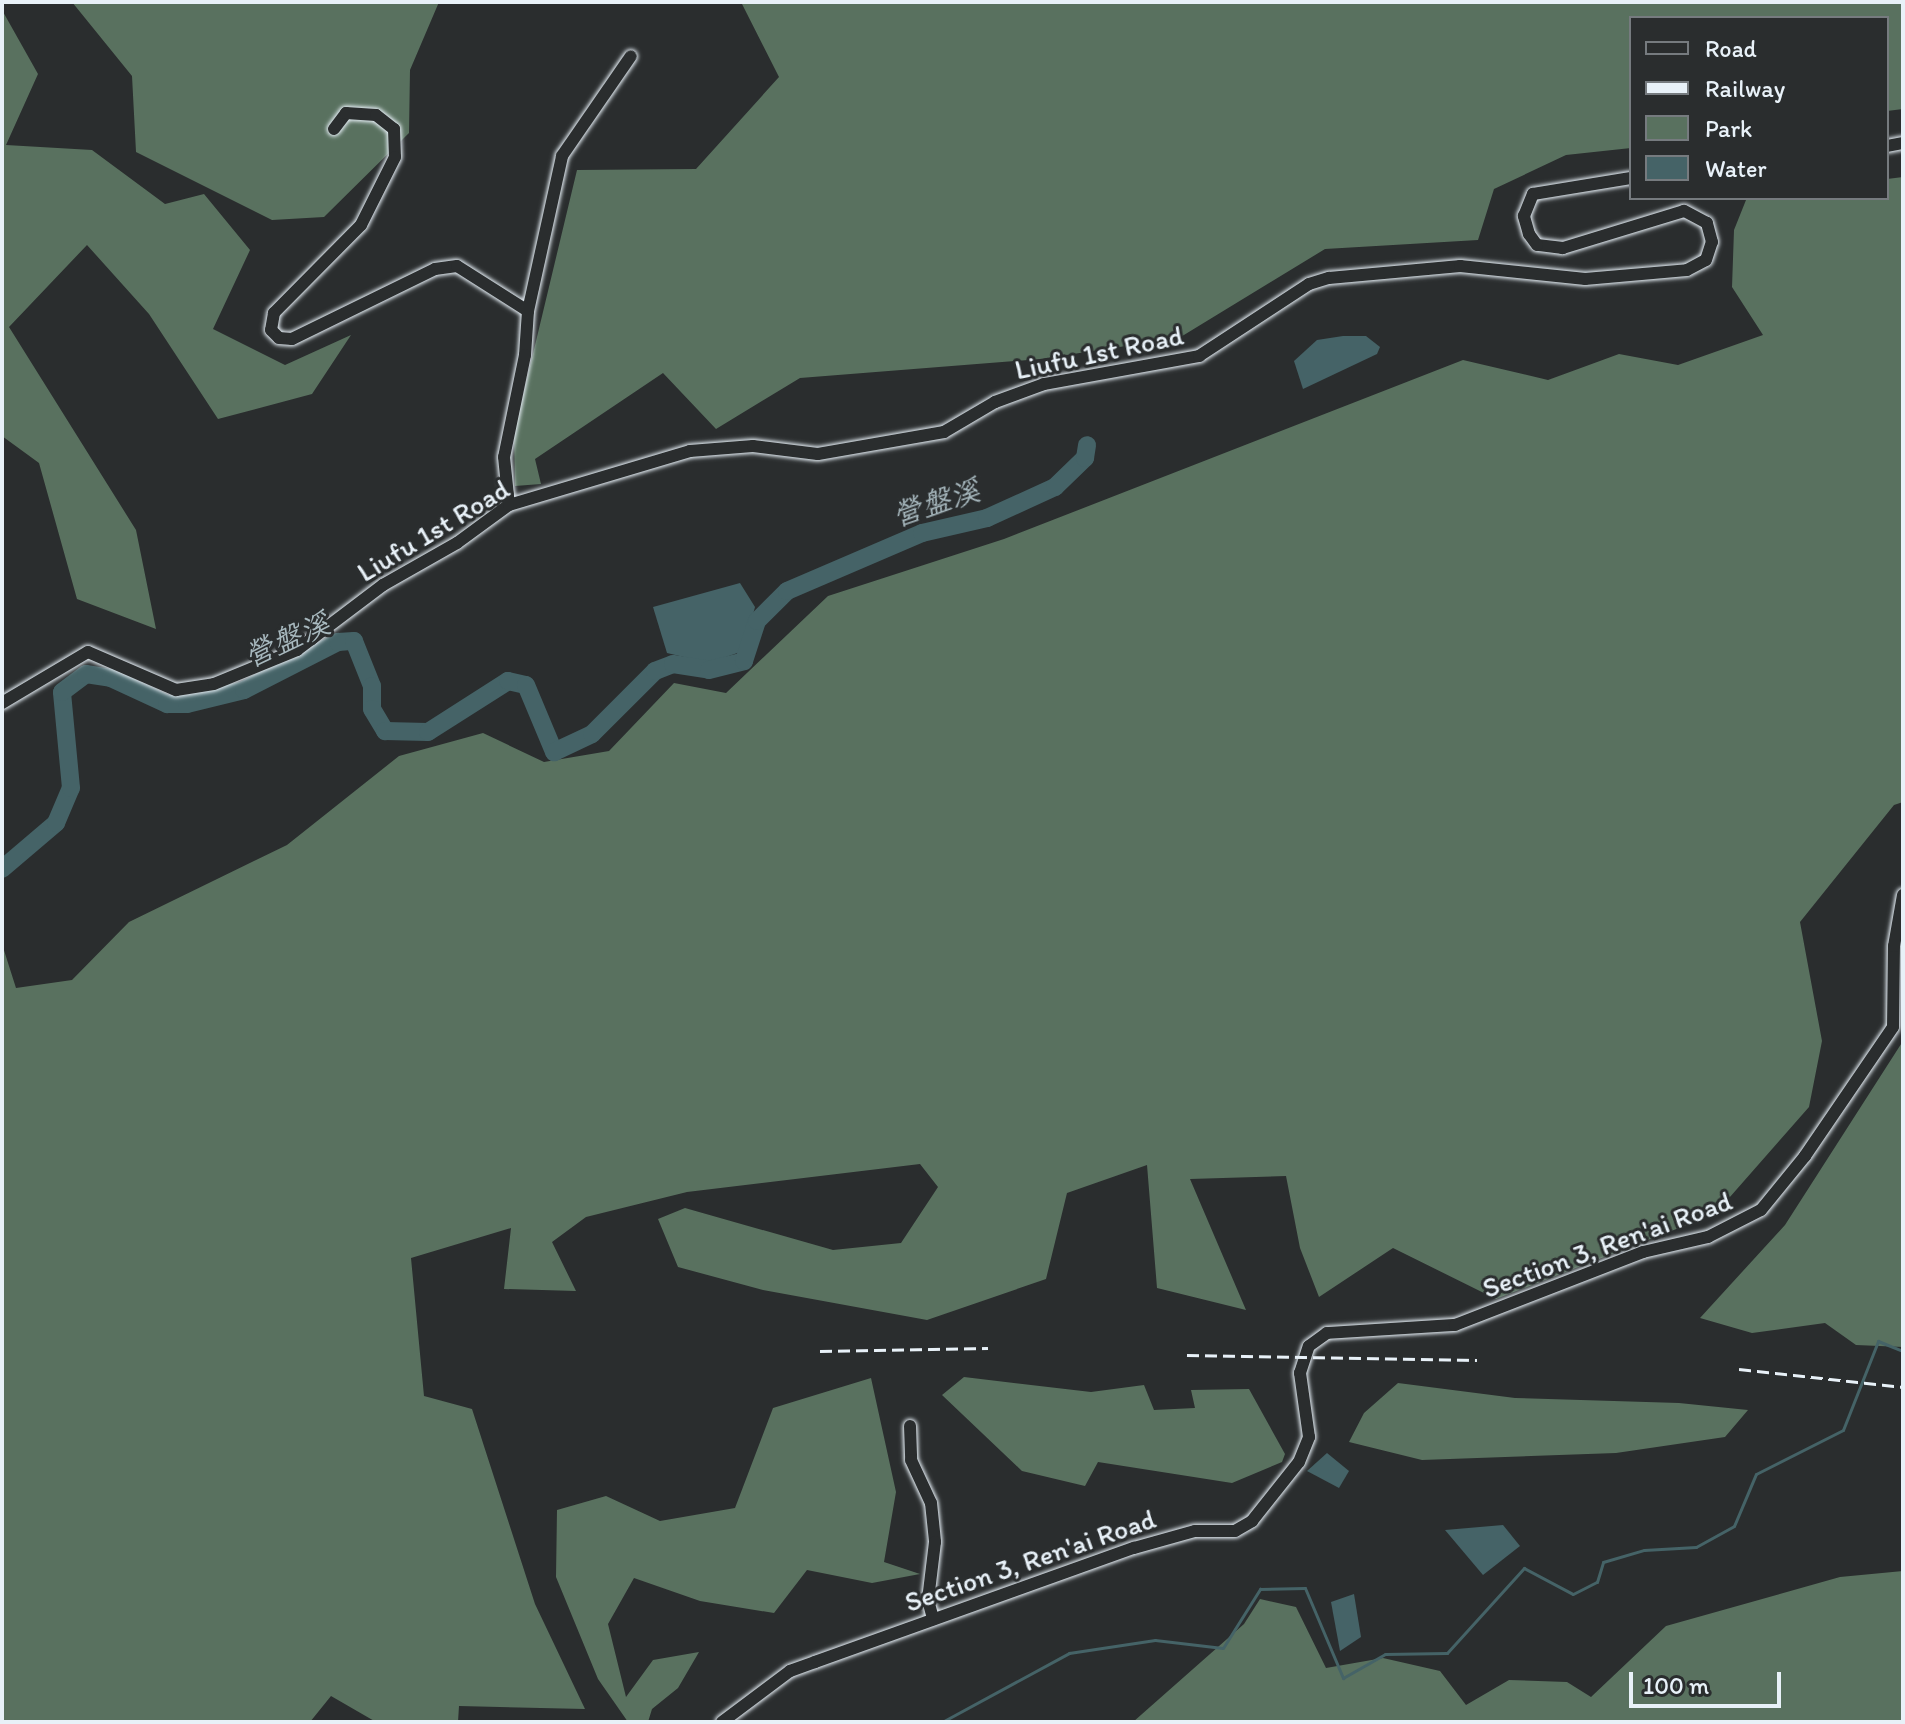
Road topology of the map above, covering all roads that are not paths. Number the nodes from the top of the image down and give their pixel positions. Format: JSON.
{"nodes":[{"id":1,"x":631,"y":56,"type":"dead end"},
{"id":2,"x":334,"y":129,"type":"dead end"},
{"id":3,"x":1629,"y":178,"type":"edge"},
{"id":4,"x":528,"y":311,"type":"junction"},
{"id":5,"x":509,"y":505,"type":"junction"},
{"id":6,"x":2,"y":703,"type":"edge"},
{"id":7,"x":1903,"y":895,"type":"edge"},
{"id":8,"x":910,"y":1426,"type":"dead end"},
{"id":9,"x":933,"y":1619,"type":"junction"},
{"id":10,"x":722,"y":1722,"type":"edge"}],
"edges":[{"from":1,"to":4,"type":"street"},
{"from":2,"to":4,"type":"street"},
{"from":3,"to":5,"type":"street","name":"Liufu 1st Road"},
{"from":4,"to":5,"type":"street"},
{"from":5,"to":6,"type":"street","name":"Liufu 1st Road"},
{"from":7,"to":9,"type":"street","name":"Section 3, Ren'ai Road"},
{"from":8,"to":9,"type":"street"},
{"from":9,"to":10,"type":"street","name":"Section 3, Ren'ai Road"}]}
